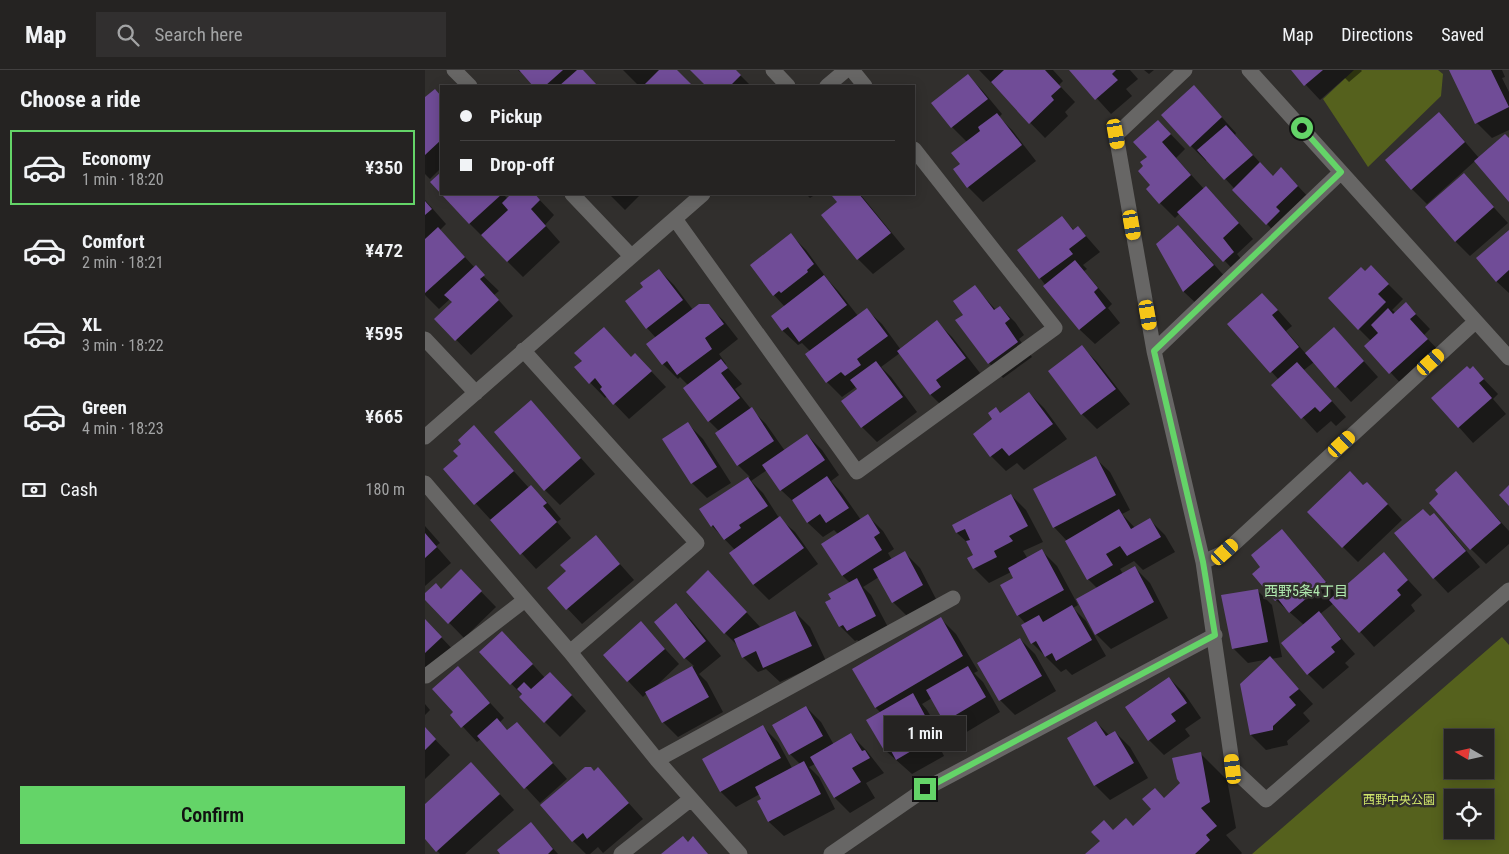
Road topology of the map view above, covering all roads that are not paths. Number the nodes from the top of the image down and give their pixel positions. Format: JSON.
{"nodes":[{"id":1,"x":454,"y":70,"type":"edge"},
{"id":2,"x":773,"y":70,"type":"edge"},
{"id":3,"x":846,"y":70,"type":"edge"},
{"id":4,"x":852,"y":70,"type":"edge"},
{"id":5,"x":1185,"y":70,"type":"edge"},
{"id":6,"x":1249,"y":70,"type":"edge"},
{"id":7,"x":469,"y":85,"type":"edge"},
{"id":8,"x":787,"y":85,"type":"edge"},
{"id":9,"x":828,"y":85,"type":"edge"},
{"id":10,"x":864,"y":85,"type":"edge"},
{"id":11,"x":915,"y":149,"type":"edge"},
{"id":12,"x":1341,"y":172,"type":"junction"},
{"id":13,"x":573,"y":195,"type":"edge"},
{"id":14,"x":702,"y":195,"type":"edge"},
{"id":15,"x":675,"y":219,"type":"junction"},
{"id":16,"x":631,"y":256,"type":"junction"},
{"id":17,"x":1475,"y":322,"type":"junction"},
{"id":18,"x":425,"y":339,"type":"edge"},
{"id":19,"x":523,"y":350,"type":"junction"},
{"id":20,"x":1154,"y":351,"type":"junction"},
{"id":21,"x":1509,"y":358,"type":"edge"},
{"id":22,"x":476,"y":393,"type":"junction"},
{"id":23,"x":425,"y":437,"type":"edge"},
{"id":24,"x":425,"y":483,"type":"edge"},
{"id":25,"x":1203,"y":562,"type":"junction"},
{"id":26,"x":1509,"y":590,"type":"edge"},
{"id":27,"x":953,"y":598,"type":"dead end"},
{"id":28,"x":525,"y":600,"type":"junction"},
{"id":29,"x":1215,"y":635,"type":"junction"},
{"id":30,"x":570,"y":652,"type":"junction"},
{"id":31,"x":426,"y":676,"type":"dead end"},
{"id":32,"x":657,"y":760,"type":"junction"},
{"id":33,"x":691,"y":799,"type":"junction"},
{"id":34,"x":621,"y":854,"type":"edge"},
{"id":35,"x":740,"y":854,"type":"edge"},
{"id":36,"x":831,"y":854,"type":"edge"}],
"edges":[{"from":1,"to":7,"type":"street"},
{"from":2,"to":8,"type":"street"},
{"from":3,"to":9,"type":"street"},
{"from":4,"to":10,"type":"street"},
{"from":5,"to":20,"type":"street"},
{"from":6,"to":12,"type":"street"},
{"from":11,"to":15,"type":"street"},
{"from":12,"to":17,"type":"street"},
{"from":12,"to":20,"type":"street"},
{"from":13,"to":16,"type":"street"},
{"from":14,"to":15,"type":"street"},
{"from":15,"to":16,"type":"street"},
{"from":16,"to":19,"type":"street"},
{"from":17,"to":21,"type":"street"},
{"from":17,"to":25,"type":"street"},
{"from":18,"to":22,"type":"street"},
{"from":19,"to":22,"type":"street"},
{"from":19,"to":30,"type":"street"},
{"from":20,"to":25,"type":"street"},
{"from":22,"to":23,"type":"street"},
{"from":24,"to":28,"type":"street"},
{"from":25,"to":29,"type":"street"},
{"from":26,"to":29,"type":"street"},
{"from":27,"to":32,"type":"street"},
{"from":28,"to":30,"type":"street"},
{"from":28,"to":31,"type":"street"},
{"from":29,"to":36,"type":"street"},
{"from":30,"to":32,"type":"street"},
{"from":32,"to":33,"type":"street"},
{"from":33,"to":34,"type":"street"},
{"from":33,"to":35,"type":"street"}]}
